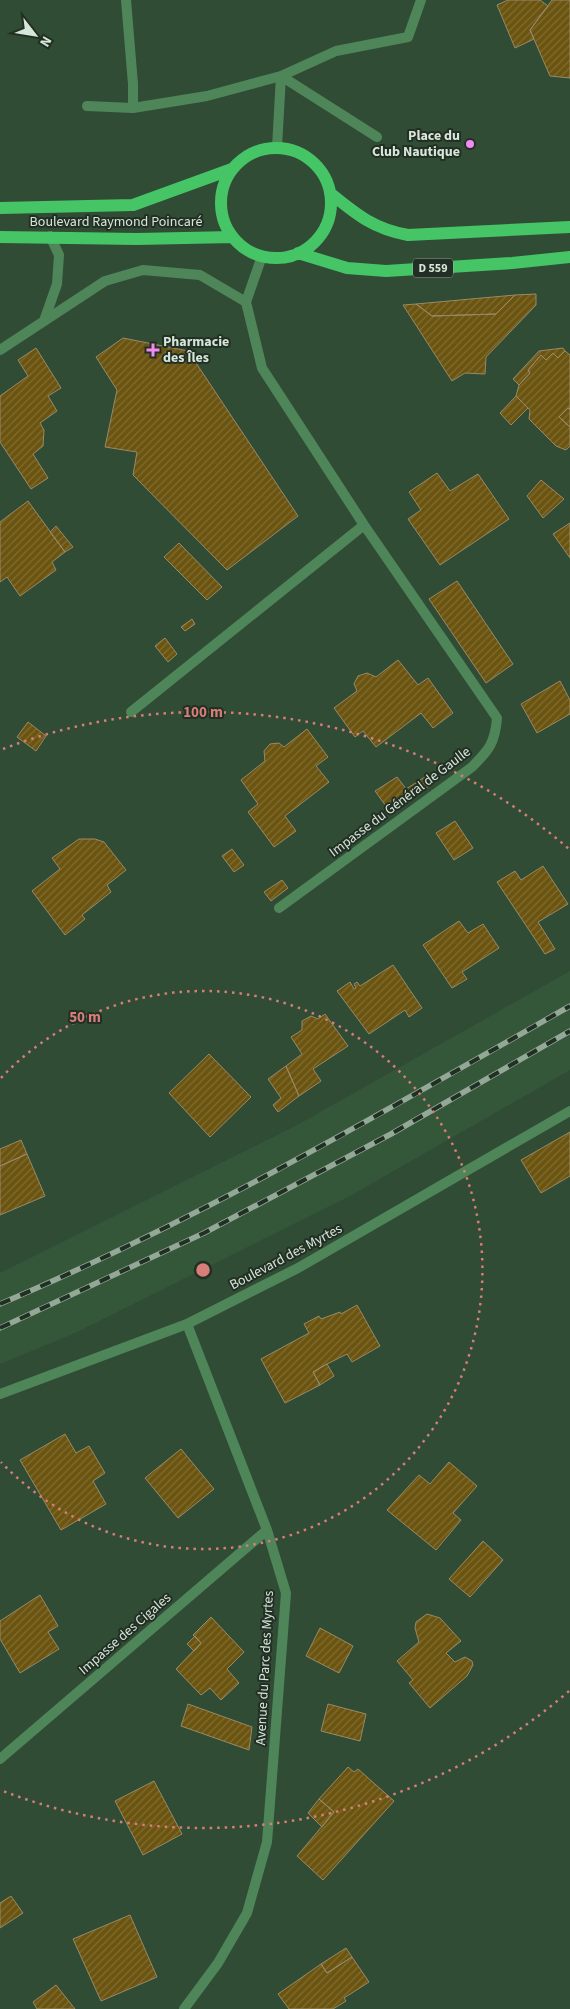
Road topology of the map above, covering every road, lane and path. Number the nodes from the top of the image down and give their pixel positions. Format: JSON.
{"nodes":[{"id":1,"x":126,"y":0,"type":"edge"},
{"id":2,"x":422,"y":0,"type":"edge"},
{"id":3,"x":281,"y":76,"type":"junction"},
{"id":4,"x":87,"y":106,"type":"dead end"},
{"id":5,"x":133,"y":108,"type":"junction"},
{"id":6,"x":377,"y":137,"type":"dead end"},
{"id":7,"x":277,"y":147,"type":"junction"},
{"id":8,"x":232,"y":169,"type":"junction"},
{"id":9,"x":330,"y":193,"type":"junction"},
{"id":10,"x":0,"y":208,"type":"edge"},
{"id":11,"x":570,"y":227,"type":"edge"},
{"id":12,"x":50,"y":236,"type":"junction"},
{"id":13,"x":0,"y":237,"type":"edge"},
{"id":14,"x":233,"y":237,"type":"junction"},
{"id":15,"x":298,"y":253,"type":"junction"},
{"id":16,"x":262,"y":256,"type":"junction"},
{"id":17,"x":570,"y":257,"type":"edge"},
{"id":18,"x":246,"y":302,"type":"junction"},
{"id":19,"x":44,"y":320,"type":"junction"},
{"id":20,"x":0,"y":350,"type":"edge"},
{"id":21,"x":364,"y":525,"type":"junction"},
{"id":22,"x":131,"y":712,"type":"dead end"},
{"id":23,"x":279,"y":908,"type":"dead end"},
{"id":24,"x":570,"y":1112,"type":"edge"},
{"id":25,"x":187,"y":1324,"type":"junction"},
{"id":26,"x":0,"y":1394,"type":"edge"},
{"id":27,"x":267,"y":1530,"type":"junction"},
{"id":28,"x":0,"y":1759,"type":"edge"},
{"id":29,"x":184,"y":2009,"type":"edge"}],
"edges":[{"from":1,"to":5,"type":"street"},
{"from":2,"to":3,"type":"street"},
{"from":3,"to":5,"type":"street"},
{"from":3,"to":6,"type":"street"},
{"from":3,"to":7,"type":"street"},
{"from":4,"to":5,"type":"street"},
{"from":7,"to":8,"type":"main road"},
{"from":7,"to":9,"type":"main road"},
{"from":8,"to":10,"type":"main road","name":"Boulevard Raymond Poincaré"},
{"from":8,"to":14,"type":"main road"},
{"from":9,"to":11,"type":"main road"},
{"from":9,"to":15,"type":"main road"},
{"from":12,"to":13,"type":"main road","name":"Boulevard Raymond Poincaré"},
{"from":12,"to":14,"type":"main road","name":"Boulevard Raymond Poincaré"},
{"from":12,"to":19,"type":"street"},
{"from":14,"to":16,"type":"main road"},
{"from":15,"to":16,"type":"main road"},
{"from":15,"to":17,"type":"main road","number":"D 559"},
{"from":16,"to":18,"type":"street"},
{"from":18,"to":19,"type":"street"},
{"from":18,"to":21,"type":"street","name":"Impasse du Général de Gaulle"},
{"from":19,"to":20,"type":"street"},
{"from":21,"to":22,"type":"street"},
{"from":21,"to":23,"type":"street","name":"Impasse du Général de Gaulle"},
{"from":24,"to":25,"type":"street","name":"Boulevard des Myrtes"},
{"from":25,"to":26,"type":"street","name":"Boulevard des Myrtes"},
{"from":25,"to":27,"type":"street","name":"Avenue du Parc des Myrtes"},
{"from":27,"to":28,"type":"street","name":"Impasse des Cigales"},
{"from":27,"to":29,"type":"street","name":"Avenue du Parc des Myrtes"}]}
